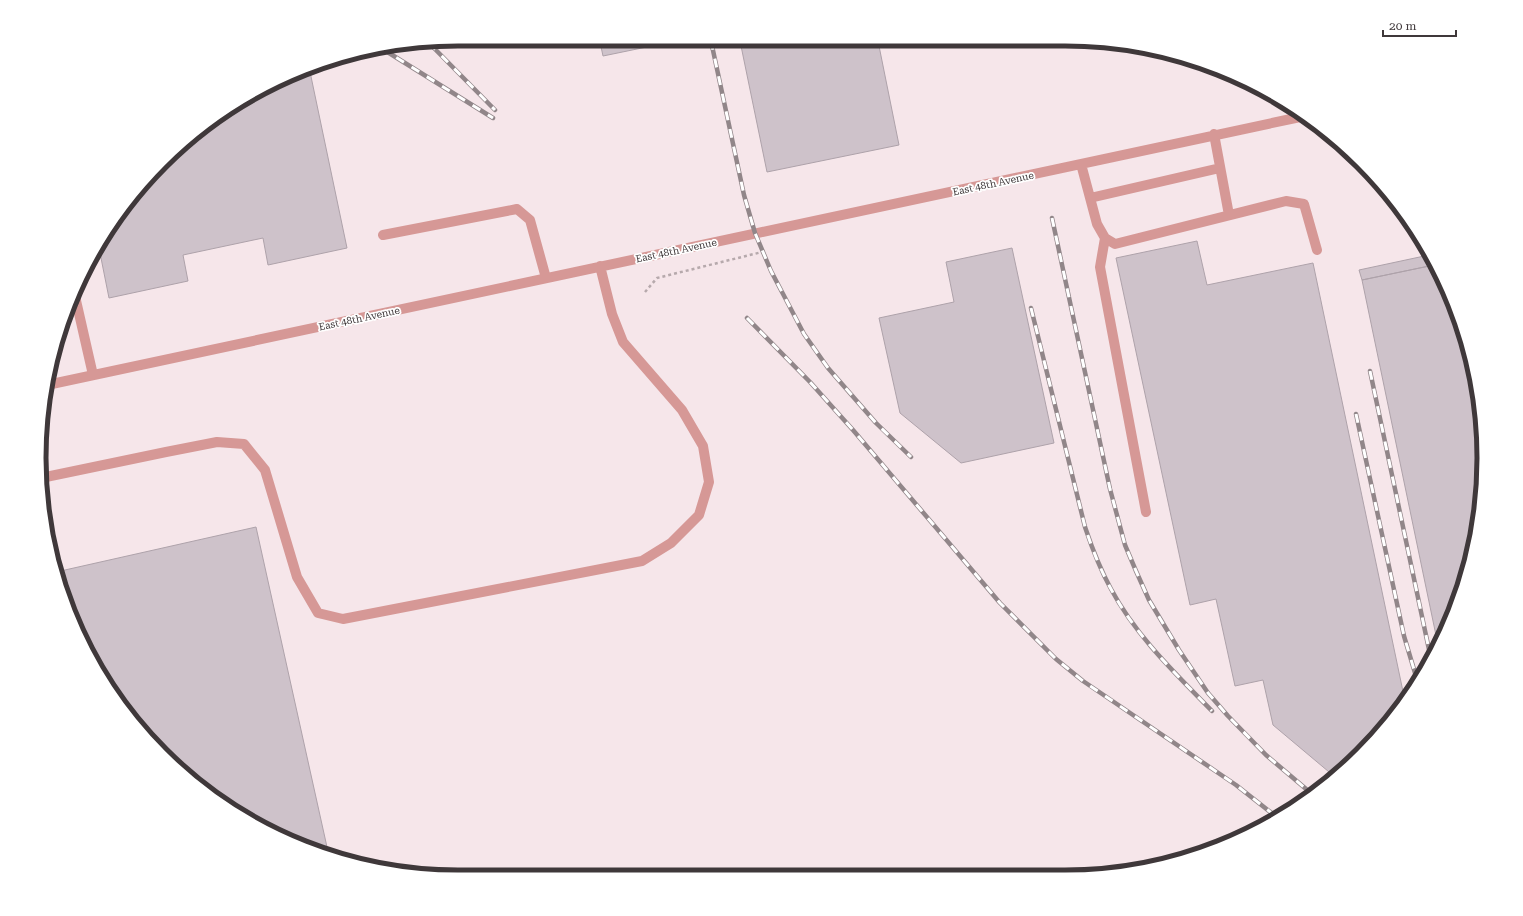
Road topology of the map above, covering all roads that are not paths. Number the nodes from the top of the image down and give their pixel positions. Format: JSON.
{"nodes":[{"id":1,"x":1297,"y":117,"type":"edge"},
{"id":2,"x":1214,"y":134,"type":"junction"},
{"id":3,"x":1082,"y":164,"type":"junction"},
{"id":4,"x":1220,"y":168,"type":"junction"},
{"id":5,"x":1090,"y":198,"type":"junction"},
{"id":6,"x":1229,"y":215,"type":"junction"},
{"id":7,"x":383,"y":235,"type":"dead end"},
{"id":8,"x":1105,"y":238,"type":"junction"},
{"id":9,"x":1317,"y":250,"type":"dead end"},
{"id":10,"x":600,"y":266,"type":"junction"},
{"id":11,"x":546,"y":278,"type":"junction"},
{"id":12,"x":76,"y":304,"type":"edge"},
{"id":13,"x":92,"y":375,"type":"junction"},
{"id":14,"x":53,"y":384,"type":"edge"},
{"id":15,"x":47,"y":477,"type":"edge"},
{"id":16,"x":1146,"y":512,"type":"dead end"}],
"edges":[{"from":1,"to":2,"type":"street","name":"East 48th Avenue"},
{"from":2,"to":3,"type":"street","name":"East 48th Avenue"},
{"from":2,"to":4,"type":"street"},
{"from":3,"to":5,"type":"street"},
{"from":3,"to":10,"type":"street","name":"East 48th Avenue"},
{"from":4,"to":5,"type":"street"},
{"from":4,"to":6,"type":"street"},
{"from":5,"to":8,"type":"street"},
{"from":6,"to":8,"type":"street"},
{"from":6,"to":9,"type":"street"},
{"from":7,"to":11,"type":"street"},
{"from":8,"to":16,"type":"street"},
{"from":10,"to":11,"type":"street","name":"East 48th Avenue"},
{"from":10,"to":15,"type":"street"},
{"from":11,"to":13,"type":"street","name":"East 48th Avenue"},
{"from":12,"to":13,"type":"street"},
{"from":13,"to":14,"type":"street","name":"East 48th Avenue"}]}
